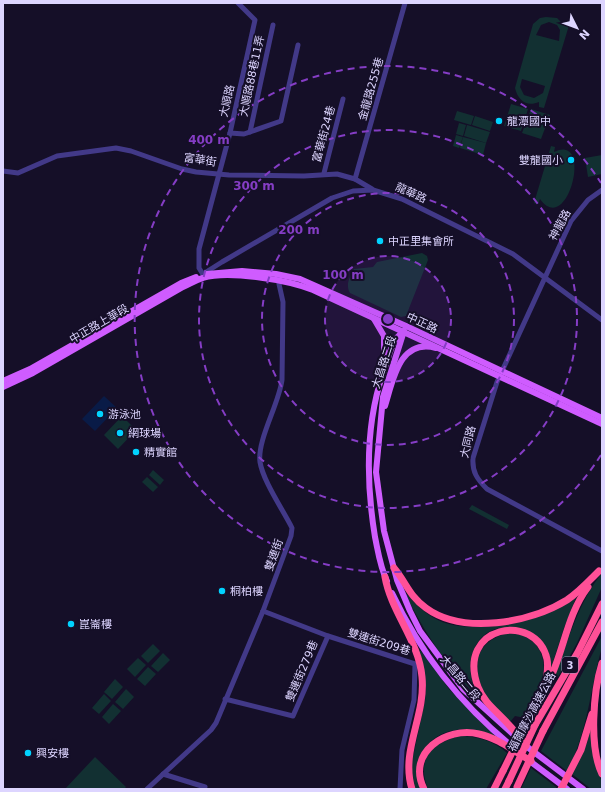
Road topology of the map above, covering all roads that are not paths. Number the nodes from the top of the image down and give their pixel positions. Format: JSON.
{"nodes":[{"id":1,"x":238,"y":3,"type":"edge"},
{"id":2,"x":405,"y":3,"type":"edge"},
{"id":3,"x":273,"y":25,"type":"dead end"},
{"id":4,"x":298,"y":45,"type":"dead end"},
{"id":5,"x":343,"y":99,"type":"dead end"},
{"id":6,"x":250,"y":132,"type":"junction"},
{"id":7,"x":230,"y":133,"type":"junction"},
{"id":8,"x":3,"y":171,"type":"edge"},
{"id":9,"x":324,"y":173,"type":"junction"},
{"id":10,"x":218,"y":174,"type":"junction"},
{"id":11,"x":355,"y":180,"type":"junction"},
{"id":12,"x":372,"y":190,"type":"junction"},
{"id":13,"x":602,"y":190,"type":"edge"},
{"id":14,"x":204,"y":276,"type":"junction"},
{"id":15,"x":280,"y":277,"type":"junction"},
{"id":16,"x":547,"y":277,"type":"junction"},
{"id":17,"x":366,"y":314,"type":"junction"},
{"id":18,"x":602,"y":320,"type":"edge"},
{"id":19,"x":404,"y":331,"type":"junction"},
{"id":20,"x":447,"y":351,"type":"junction"},
{"id":21,"x":501,"y":374,"type":"junction"},
{"id":22,"x":3,"y":381,"type":"edge"},
{"id":23,"x":3,"y":386,"type":"edge"},
{"id":24,"x":377,"y":388,"type":"junction"},
{"id":25,"x":602,"y":418,"type":"edge"},
{"id":26,"x":379,"y":423,"type":"junction"},
{"id":27,"x":602,"y":424,"type":"edge"},
{"id":28,"x":602,"y":551,"type":"edge"},
{"id":29,"x":394,"y":568,"type":"junction"},
{"id":30,"x":600,"y":569,"type":"edge"},
{"id":31,"x":385,"y":577,"type":"junction"},
{"id":32,"x":602,"y":604,"type":"edge"},
{"id":33,"x":263,"y":611,"type":"junction"},
{"id":34,"x":602,"y":622,"type":"edge"},
{"id":35,"x":328,"y":636,"type":"junction"},
{"id":36,"x":602,"y":663,"type":"edge"},
{"id":37,"x":544,"y":692,"type":"junction"},
{"id":38,"x":596,"y":697,"type":"junction"},
{"id":39,"x":225,"y":699,"type":"junction"},
{"id":40,"x":526,"y":746,"type":"junction"},
{"id":41,"x":531,"y":761,"type":"junction"},
{"id":42,"x":163,"y":774,"type":"junction"},
{"id":43,"x":502,"y":774,"type":"junction"},
{"id":44,"x":602,"y":774,"type":"edge"},
{"id":45,"x":567,"y":778,"type":"junction"},
{"id":46,"x":205,"y":787,"type":"dead end"},
{"id":47,"x":516,"y":788,"type":"edge"},
{"id":48,"x":564,"y":788,"type":"edge"},
{"id":49,"x":147,"y":789,"type":"edge"},
{"id":50,"x":400,"y":789,"type":"edge"},
{"id":51,"x":412,"y":789,"type":"edge"},
{"id":52,"x":424,"y":789,"type":"edge"},
{"id":53,"x":490,"y":789,"type":"edge"},
{"id":54,"x":494,"y":789,"type":"edge"},
{"id":55,"x":505,"y":789,"type":"edge"},
{"id":56,"x":583,"y":789,"type":"edge"}],
"edges":[{"from":1,"to":7,"type":"street","name":"大順路"},
{"from":2,"to":11,"type":"street","name":"金龍路255巷"},
{"from":3,"to":6,"type":"street","name":"大順路88巷11弄"},
{"from":4,"to":6,"type":"street"},
{"from":5,"to":9,"type":"street","name":"富華街24巷"},
{"from":6,"to":7,"type":"street"},
{"from":7,"to":10,"type":"street","name":"大順路"},
{"from":8,"to":10,"type":"street","name":"富華街"},
{"from":9,"to":10,"type":"street","name":"富華街"},
{"from":9,"to":11,"type":"street","name":"富華街"},
{"from":10,"to":14,"type":"street","name":"大順路"},
{"from":11,"to":12,"type":"street","name":"富華街"},
{"from":12,"to":14,"type":"street","name":"龍華路"},
{"from":12,"to":16,"type":"street","name":"龍華路"},
{"from":13,"to":16,"type":"street","name":"神龍路"},
{"from":14,"to":15,"type":"main road","name":"中正路"},
{"from":14,"to":22,"type":"main road","name":"中正路上華段"},
{"from":14,"to":23,"type":"main road","name":"中正路上華段"},
{"from":15,"to":17,"type":"main road","name":"中正路"},
{"from":15,"to":21,"type":"main road","name":"中正路"},
{"from":15,"to":33,"type":"street","name":"雙連街"},
{"from":16,"to":18,"type":"street","name":"龍華路"},
{"from":16,"to":21,"type":"street","name":"大同路"},
{"from":17,"to":19,"type":"main road","name":"中正路"},
{"from":17,"to":24,"type":"main road"},
{"from":19,"to":20,"type":"main road","name":"中正路"},
{"from":19,"to":24,"type":"main road","name":"大昌路二段"},
{"from":19,"to":26,"type":"main road","name":"大昌路二段"},
{"from":20,"to":21,"type":"main road","name":"中正路"},
{"from":20,"to":26,"type":"main road"},
{"from":21,"to":25,"type":"main road","name":"中正路"},
{"from":21,"to":27,"type":"main road","name":"中正路"},
{"from":21,"to":28,"type":"street","name":"大同路"},
{"from":24,"to":31,"type":"main road","name":"大昌路二段"},
{"from":26,"to":29,"type":"main road","name":"大昌路二段"},
{"from":29,"to":30,"type":"highway"},
{"from":29,"to":40,"type":"main road","name":"大昌路二段"},
{"from":30,"to":37,"type":"highway"},
{"from":31,"to":41,"type":"main road","name":"大昌路二段"},
{"from":31,"to":51,"type":"highway"},
{"from":32,"to":55,"type":"highway","name":"福爾摩沙高速公路","number":"3","bridge":true},
{"from":33,"to":35,"type":"street","name":"雙連街209巷"},
{"from":33,"to":39,"type":"street","name":"雙連街"},
{"from":34,"to":47,"type":"highway","name":"福爾摩沙高速公路","number":"3","bridge":true},
{"from":35,"to":39,"type":"street","name":"雙連街279巷"},
{"from":35,"to":50,"type":"street","name":"雙連街209巷"},
{"from":36,"to":38,"type":"highway"},
{"from":37,"to":40,"type":"highway"},
{"from":37,"to":43,"type":"highway","bridge":true},
{"from":38,"to":44,"type":"highway"},
{"from":38,"to":45,"type":"highway"},
{"from":39,"to":42,"type":"street","name":"雙連街"},
{"from":40,"to":45,"type":"main road","name":"大昌路二段"},
{"from":41,"to":48,"type":"main road","name":"大昌路二段"},
{"from":41,"to":52,"type":"highway"},
{"from":42,"to":46,"type":"street"},
{"from":42,"to":49,"type":"street","name":"雙連街"},
{"from":43,"to":53,"type":"highway"},
{"from":43,"to":54,"type":"highway"},
{"from":45,"to":48,"type":"highway"},
{"from":45,"to":56,"type":"main road","name":"大昌路二段"}]}
